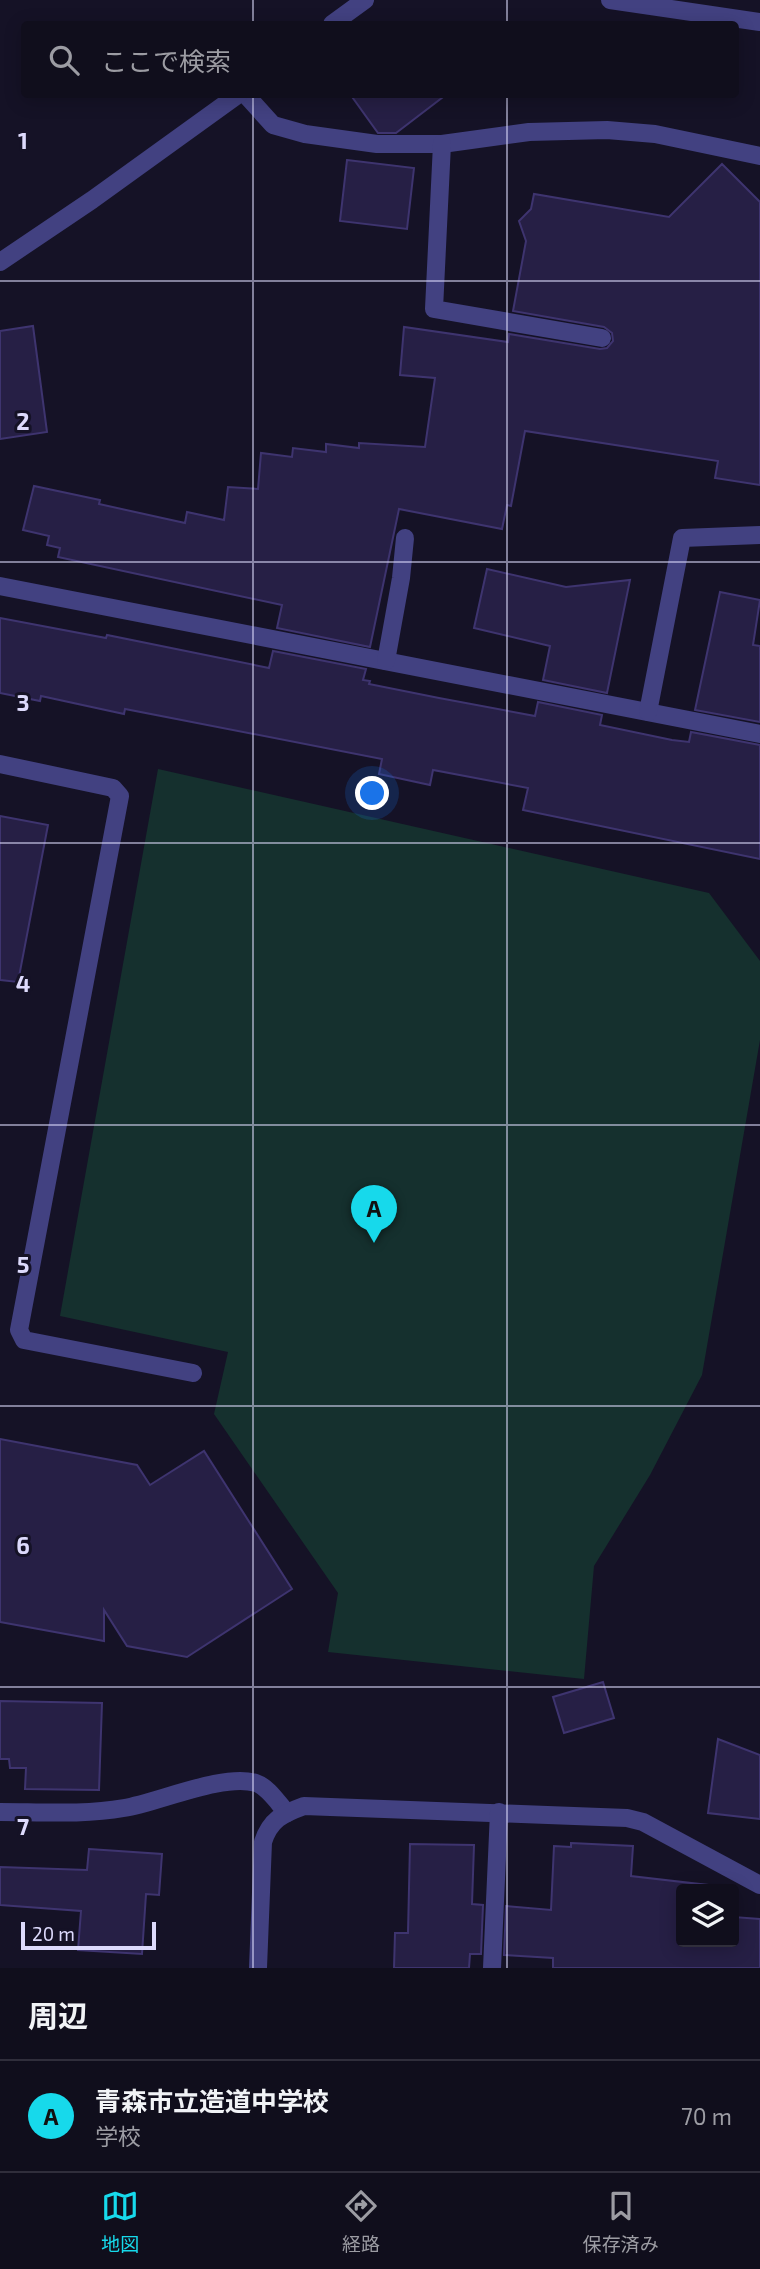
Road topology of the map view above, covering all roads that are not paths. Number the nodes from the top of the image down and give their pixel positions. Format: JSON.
{"nodes":[{"id":1,"x":365,"y":0,"type":"edge"},
{"id":2,"x":610,"y":0,"type":"edge"},
{"id":3,"x":336,"y":21,"type":"edge"},
{"id":4,"x":760,"y":22,"type":"edge"},
{"id":5,"x":233,"y":98,"type":"edge"},
{"id":6,"x":249,"y":98,"type":"edge"},
{"id":7,"x":442,"y":144,"type":"junction"},
{"id":8,"x":760,"y":156,"type":"edge"},
{"id":9,"x":0,"y":262,"type":"edge"},
{"id":10,"x":602,"y":338,"type":"dead end"},
{"id":11,"x":760,"y":535,"type":"edge"},
{"id":12,"x":405,"y":538,"type":"dead end"},
{"id":13,"x":0,"y":586,"type":"edge"},
{"id":14,"x":386,"y":662,"type":"junction"},
{"id":15,"x":648,"y":712,"type":"junction"},
{"id":16,"x":760,"y":734,"type":"edge"},
{"id":17,"x":0,"y":764,"type":"edge"},
{"id":18,"x":193,"y":1373,"type":"dead end"},
{"id":19,"x":0,"y":1812,"type":"edge"},
{"id":20,"x":287,"y":1812,"type":"junction"},
{"id":21,"x":499,"y":1812,"type":"junction"},
{"id":22,"x":760,"y":1885,"type":"edge"},
{"id":23,"x":258,"y":1968,"type":"edge"},
{"id":24,"x":492,"y":1968,"type":"edge"}],
"edges":[{"from":1,"to":3,"type":"street"},
{"from":2,"to":4,"type":"street"},
{"from":5,"to":9,"type":"street"},
{"from":6,"to":7,"type":"street"},
{"from":7,"to":8,"type":"street"},
{"from":7,"to":10,"type":"street"},
{"from":11,"to":15,"type":"street"},
{"from":12,"to":14,"type":"street"},
{"from":13,"to":14,"type":"street"},
{"from":14,"to":15,"type":"street"},
{"from":15,"to":16,"type":"street"},
{"from":17,"to":18,"type":"street"},
{"from":19,"to":20,"type":"street"},
{"from":20,"to":21,"type":"street"},
{"from":20,"to":23,"type":"street"},
{"from":21,"to":22,"type":"street"},
{"from":21,"to":24,"type":"street"}]}
